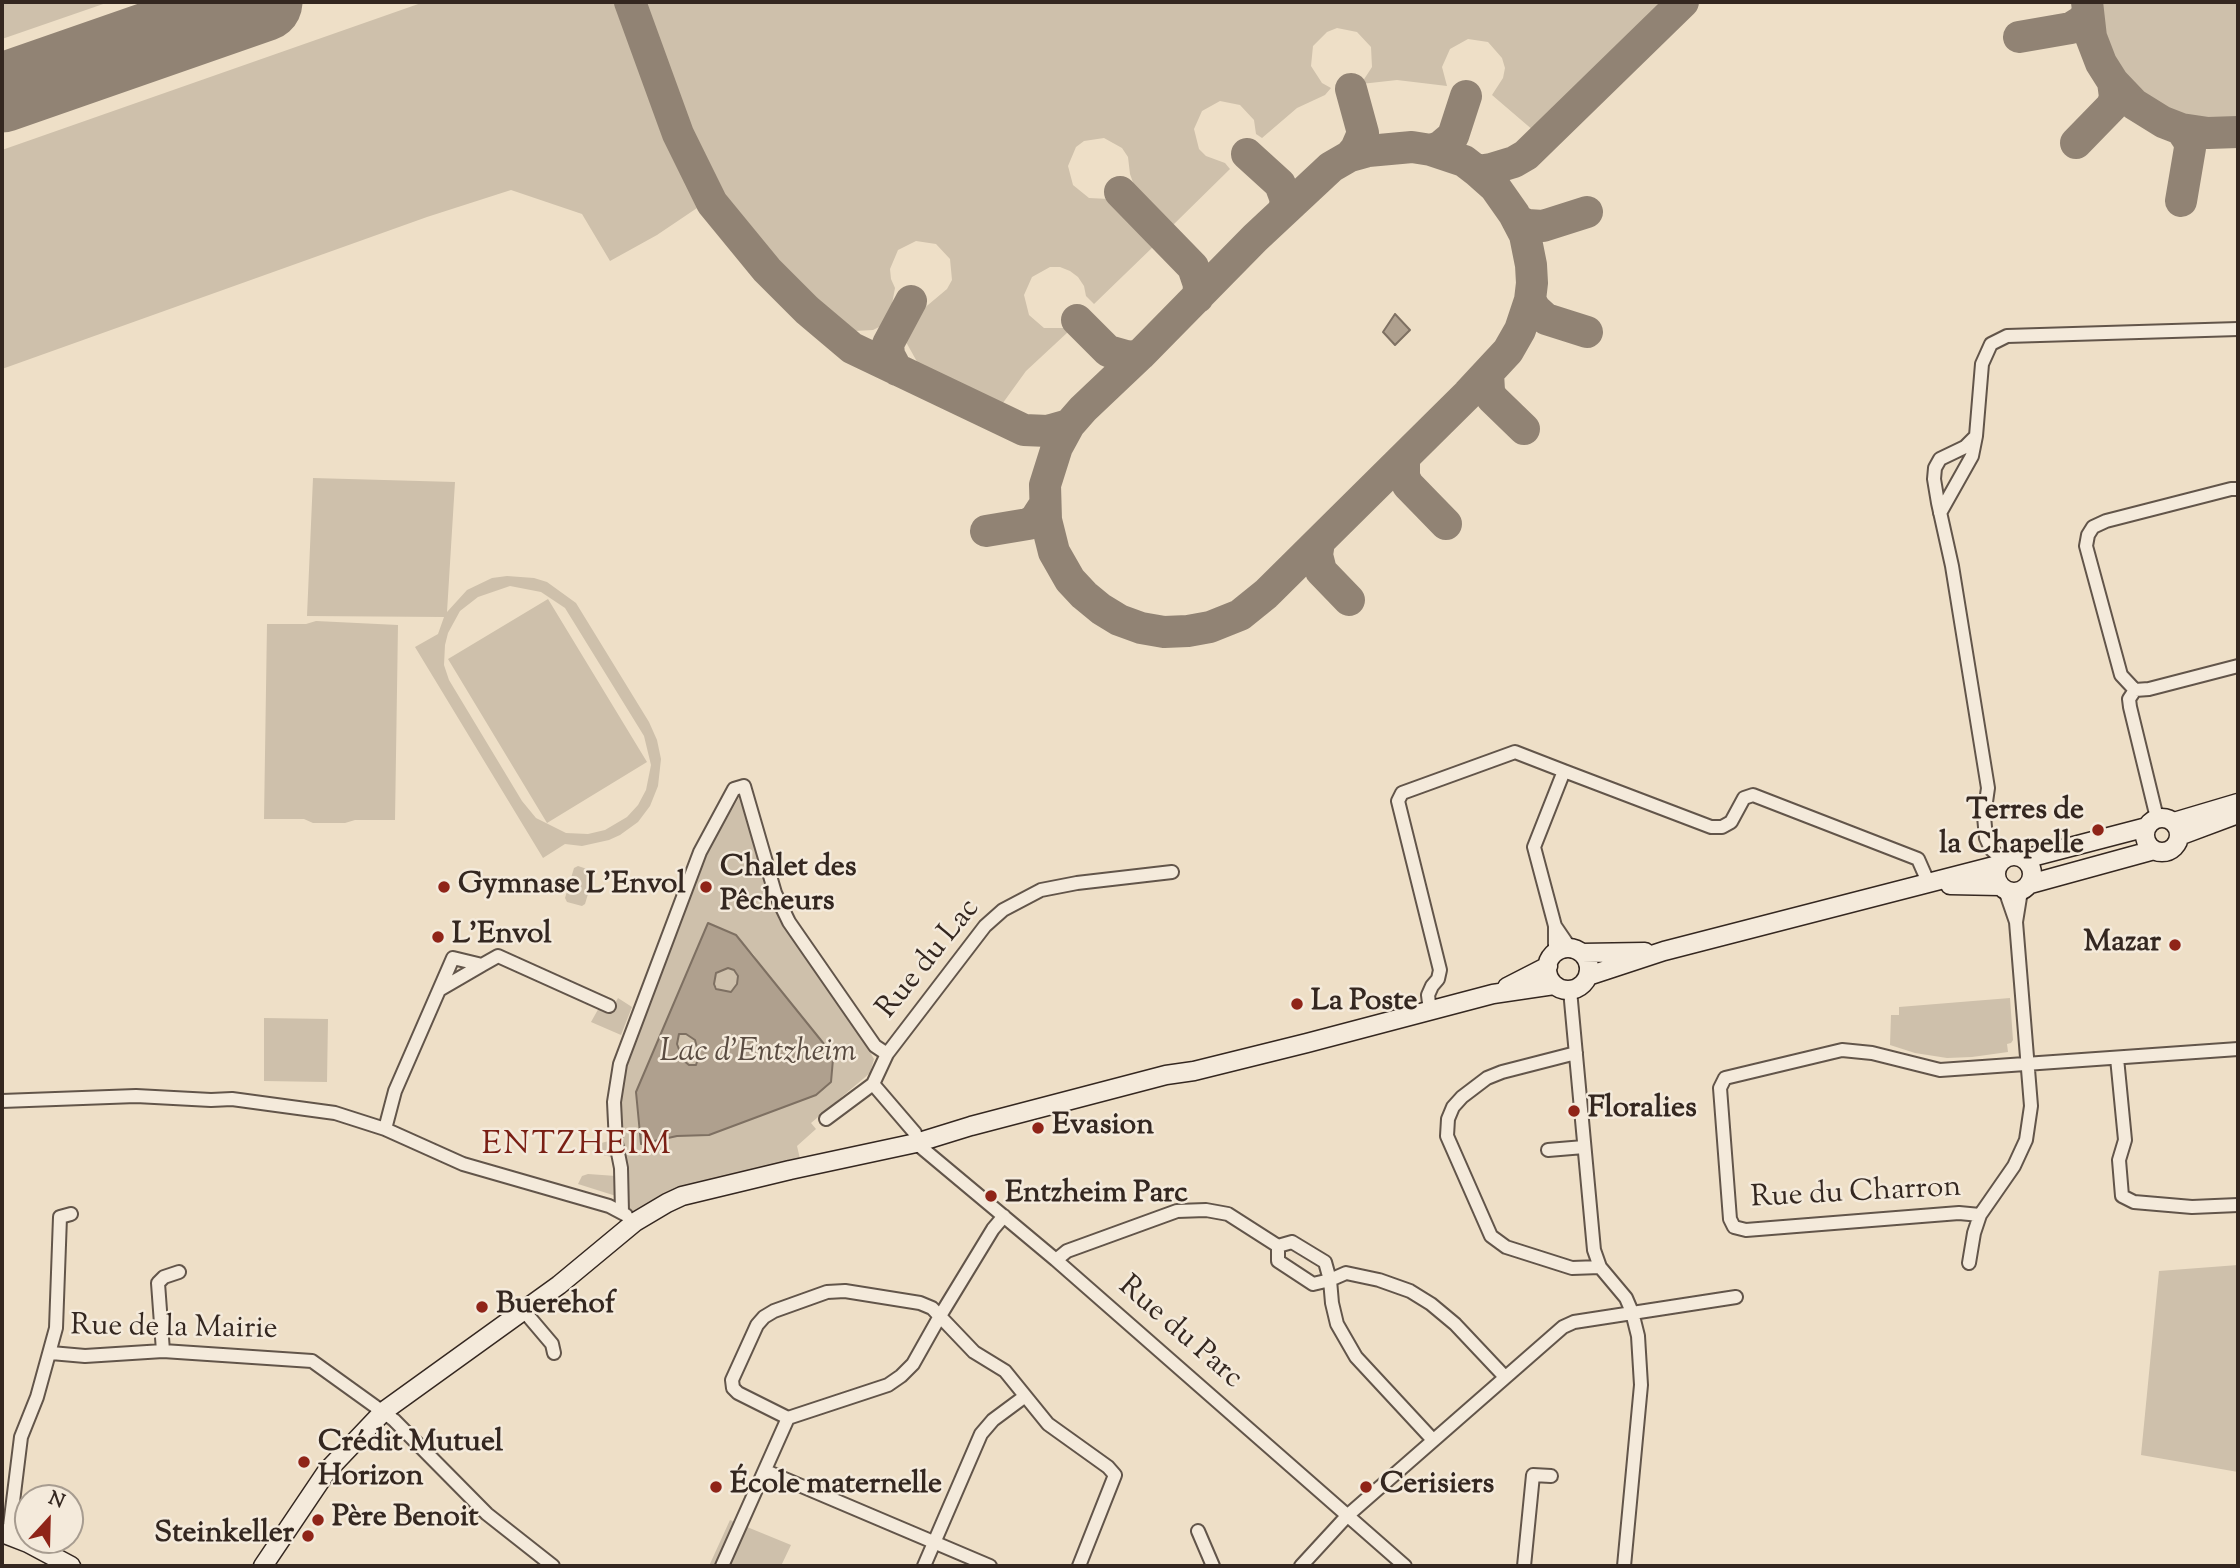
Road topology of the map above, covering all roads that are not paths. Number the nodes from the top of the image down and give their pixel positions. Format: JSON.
{"nodes":[{"id":1,"x":2238,"y":329,"type":"edge"},
{"id":2,"x":1976,"y":436,"type":"junction"},
{"id":3,"x":2238,"y":489,"type":"edge"},
{"id":4,"x":1940,"y":513,"type":"junction"},
{"id":5,"x":2238,"y":666,"type":"edge"},
{"id":6,"x":2134,"y":690,"type":"junction"},
{"id":7,"x":1564,"y":771,"type":"junction"},
{"id":8,"x":2238,"y":803,"type":"edge"},
{"id":9,"x":2238,"y":814,"type":"edge"},
{"id":10,"x":2164,"y":826,"type":"junction"},
{"id":11,"x":2154,"y":850,"type":"junction"},
{"id":12,"x":2024,"y":859,"type":"junction"},
{"id":13,"x":2001,"y":863,"type":"junction"},
{"id":14,"x":1172,"y":872,"type":"dead end"},
{"id":15,"x":1929,"y":884,"type":"junction"},
{"id":16,"x":2014,"y":888,"type":"junction"},
{"id":17,"x":1664,"y":951,"type":"junction"},
{"id":18,"x":1564,"y":955,"type":"junction"},
{"id":19,"x":482,"y":965,"type":"junction"},
{"id":20,"x":1588,"y":976,"type":"junction"},
{"id":21,"x":1562,"y":988,"type":"junction"},
{"id":22,"x":439,"y":990,"type":"junction"},
{"id":23,"x":1493,"y":994,"type":"junction"},
{"id":24,"x":609,"y":1006,"type":"dead end"},
{"id":25,"x":1430,"y":1011,"type":"junction"},
{"id":26,"x":2238,"y":1049,"type":"edge"},
{"id":27,"x":1576,"y":1053,"type":"junction"},
{"id":28,"x":887,"y":1054,"type":"junction"},
{"id":29,"x":2117,"y":1058,"type":"junction"},
{"id":30,"x":2028,"y":1064,"type":"junction"},
{"id":31,"x":873,"y":1084,"type":"junction"},
{"id":32,"x":2,"y":1101,"type":"edge"},
{"id":33,"x":826,"y":1119,"type":"dead end"},
{"id":34,"x":385,"y":1129,"type":"junction"},
{"id":35,"x":916,"y":1143,"type":"junction"},
{"id":36,"x":1584,"y":1147,"type":"junction"},
{"id":37,"x":1548,"y":1150,"type":"dead end"},
{"id":38,"x":2238,"y":1205,"type":"edge"},
{"id":39,"x":71,"y":1214,"type":"dead end"},
{"id":40,"x":1980,"y":1215,"type":"junction"},
{"id":41,"x":1004,"y":1216,"type":"junction"},
{"id":42,"x":628,"y":1217,"type":"junction"},
{"id":43,"x":1278,"y":1246,"type":"junction"},
{"id":44,"x":1056,"y":1260,"type":"junction"},
{"id":45,"x":1969,"y":1263,"type":"dead end"},
{"id":46,"x":1600,"y":1267,"type":"junction"},
{"id":47,"x":179,"y":1272,"type":"dead end"},
{"id":48,"x":1330,"y":1280,"type":"junction"},
{"id":49,"x":1736,"y":1297,"type":"dead end"},
{"id":50,"x":524,"y":1311,"type":"junction"},
{"id":51,"x":1633,"y":1312,"type":"junction"},
{"id":52,"x":940,"y":1316,"type":"junction"},
{"id":53,"x":163,"y":1351,"type":"junction"},
{"id":54,"x":51,"y":1353,"type":"junction"},
{"id":55,"x":554,"y":1353,"type":"dead end"},
{"id":56,"x":1505,"y":1377,"type":"junction"},
{"id":57,"x":1024,"y":1397,"type":"junction"},
{"id":58,"x":384,"y":1411,"type":"junction"},
{"id":59,"x":788,"y":1418,"type":"junction"},
{"id":60,"x":1433,"y":1440,"type":"junction"},
{"id":61,"x":765,"y":1471,"type":"junction"},
{"id":62,"x":1551,"y":1476,"type":"dead end"},
{"id":63,"x":1347,"y":1516,"type":"junction"},
{"id":64,"x":1198,"y":1531,"type":"dead end"},
{"id":65,"x":5,"y":1534,"type":"edge"},
{"id":66,"x":934,"y":1543,"type":"junction"},
{"id":67,"x":71,"y":1566,"type":"edge"},
{"id":68,"x":264,"y":1566,"type":"edge"},
{"id":69,"x":552,"y":1566,"type":"edge"},
{"id":70,"x":722,"y":1566,"type":"edge"},
{"id":71,"x":924,"y":1566,"type":"edge"},
{"id":72,"x":990,"y":1566,"type":"edge"},
{"id":73,"x":1079,"y":1566,"type":"edge"},
{"id":74,"x":1213,"y":1566,"type":"edge"},
{"id":75,"x":1301,"y":1566,"type":"edge"},
{"id":76,"x":1405,"y":1566,"type":"edge"},
{"id":77,"x":1524,"y":1566,"type":"edge"},
{"id":78,"x":1624,"y":1566,"type":"edge"}],
"edges":[{"from":1,"to":2,"type":"street"},
{"from":2,"to":4,"type":"street"},
{"from":2,"to":4,"type":"street"},
{"from":3,"to":6,"type":"street"},
{"from":4,"to":13,"type":"street"},
{"from":5,"to":6,"type":"street"},
{"from":6,"to":10,"type":"street"},
{"from":7,"to":15,"type":"street"},
{"from":7,"to":18,"type":"street"},
{"from":7,"to":25,"type":"street"},
{"from":8,"to":10,"type":"main road"},
{"from":9,"to":10,"type":"main road"},
{"from":10,"to":11,"type":"main road"},
{"from":10,"to":11,"type":"main road"},
{"from":10,"to":12,"type":"main road"},
{"from":11,"to":16,"type":"main road"},
{"from":12,"to":13,"type":"main road"},
{"from":12,"to":16,"type":"main road"},
{"from":13,"to":15,"type":"main road"},
{"from":13,"to":16,"type":"main road"},
{"from":14,"to":28,"type":"street","name":"Rue du Lac"},
{"from":15,"to":16,"type":"main road"},
{"from":15,"to":17,"type":"main road"},
{"from":16,"to":30,"type":"street"},
{"from":17,"to":18,"type":"main road"},
{"from":17,"to":20,"type":"main road"},
{"from":18,"to":20,"type":"main road"},
{"from":18,"to":21,"type":"main road"},
{"from":18,"to":23,"type":"main road"},
{"from":19,"to":22,"type":"street"},
{"from":19,"to":22,"type":"street"},
{"from":19,"to":24,"type":"street"},
{"from":20,"to":21,"type":"main road"},
{"from":21,"to":23,"type":"main road"},
{"from":21,"to":27,"type":"street"},
{"from":22,"to":34,"type":"street"},
{"from":23,"to":25,"type":"main road"},
{"from":25,"to":35,"type":"main road"},
{"from":26,"to":29,"type":"street"},
{"from":27,"to":36,"type":"street"},
{"from":27,"to":46,"type":"street"},
{"from":28,"to":31,"type":"street","name":"Rue du Lac"},
{"from":28,"to":42,"type":"street"},
{"from":29,"to":30,"type":"street"},
{"from":29,"to":38,"type":"street"},
{"from":30,"to":40,"type":"street"},
{"from":30,"to":40,"type":"street","name":"Rue du Charron"},
{"from":31,"to":33,"type":"street","name":"Rue du Lac"},
{"from":31,"to":35,"type":"street"},
{"from":32,"to":34,"type":"street"},
{"from":34,"to":42,"type":"street"},
{"from":35,"to":41,"type":"street","name":"Rue du Parc"},
{"from":35,"to":42,"type":"main road"},
{"from":36,"to":37,"type":"street"},
{"from":36,"to":46,"type":"street"},
{"from":39,"to":54,"type":"street"},
{"from":40,"to":45,"type":"street"},
{"from":41,"to":44,"type":"street","name":"Rue du Parc"},
{"from":41,"to":52,"type":"street"},
{"from":42,"to":50,"type":"main road"},
{"from":43,"to":44,"type":"street"},
{"from":43,"to":48,"type":"street"},
{"from":43,"to":48,"type":"street"},
{"from":44,"to":63,"type":"street","name":"Rue du Parc"},
{"from":46,"to":51,"type":"street"},
{"from":47,"to":53,"type":"street"},
{"from":48,"to":56,"type":"street"},
{"from":48,"to":60,"type":"street"},
{"from":49,"to":51,"type":"street"},
{"from":50,"to":55,"type":"street"},
{"from":50,"to":58,"type":"main road"},
{"from":51,"to":56,"type":"street"},
{"from":51,"to":78,"type":"street"},
{"from":52,"to":57,"type":"street"},
{"from":52,"to":59,"type":"street"},
{"from":52,"to":59,"type":"street"},
{"from":53,"to":54,"type":"street","name":"Rue de la Mairie"},
{"from":53,"to":58,"type":"street","name":"Rue de la Mairie"},
{"from":54,"to":65,"type":"street","name":"Rue de la Mairie"},
{"from":56,"to":60,"type":"street"},
{"from":57,"to":66,"type":"street"},
{"from":57,"to":73,"type":"street"},
{"from":58,"to":68,"type":"main road"},
{"from":58,"to":69,"type":"street","name":"Rue de la Mairie"},
{"from":59,"to":61,"type":"street"},
{"from":60,"to":63,"type":"street"},
{"from":61,"to":66,"type":"street"},
{"from":61,"to":70,"type":"street"},
{"from":62,"to":77,"type":"street"},
{"from":63,"to":75,"type":"street"},
{"from":63,"to":76,"type":"street","name":"Rue du Parc"},
{"from":64,"to":74,"type":"street"},
{"from":65,"to":67,"type":"main road"},
{"from":66,"to":71,"type":"street"},
{"from":66,"to":72,"type":"street"}]}
